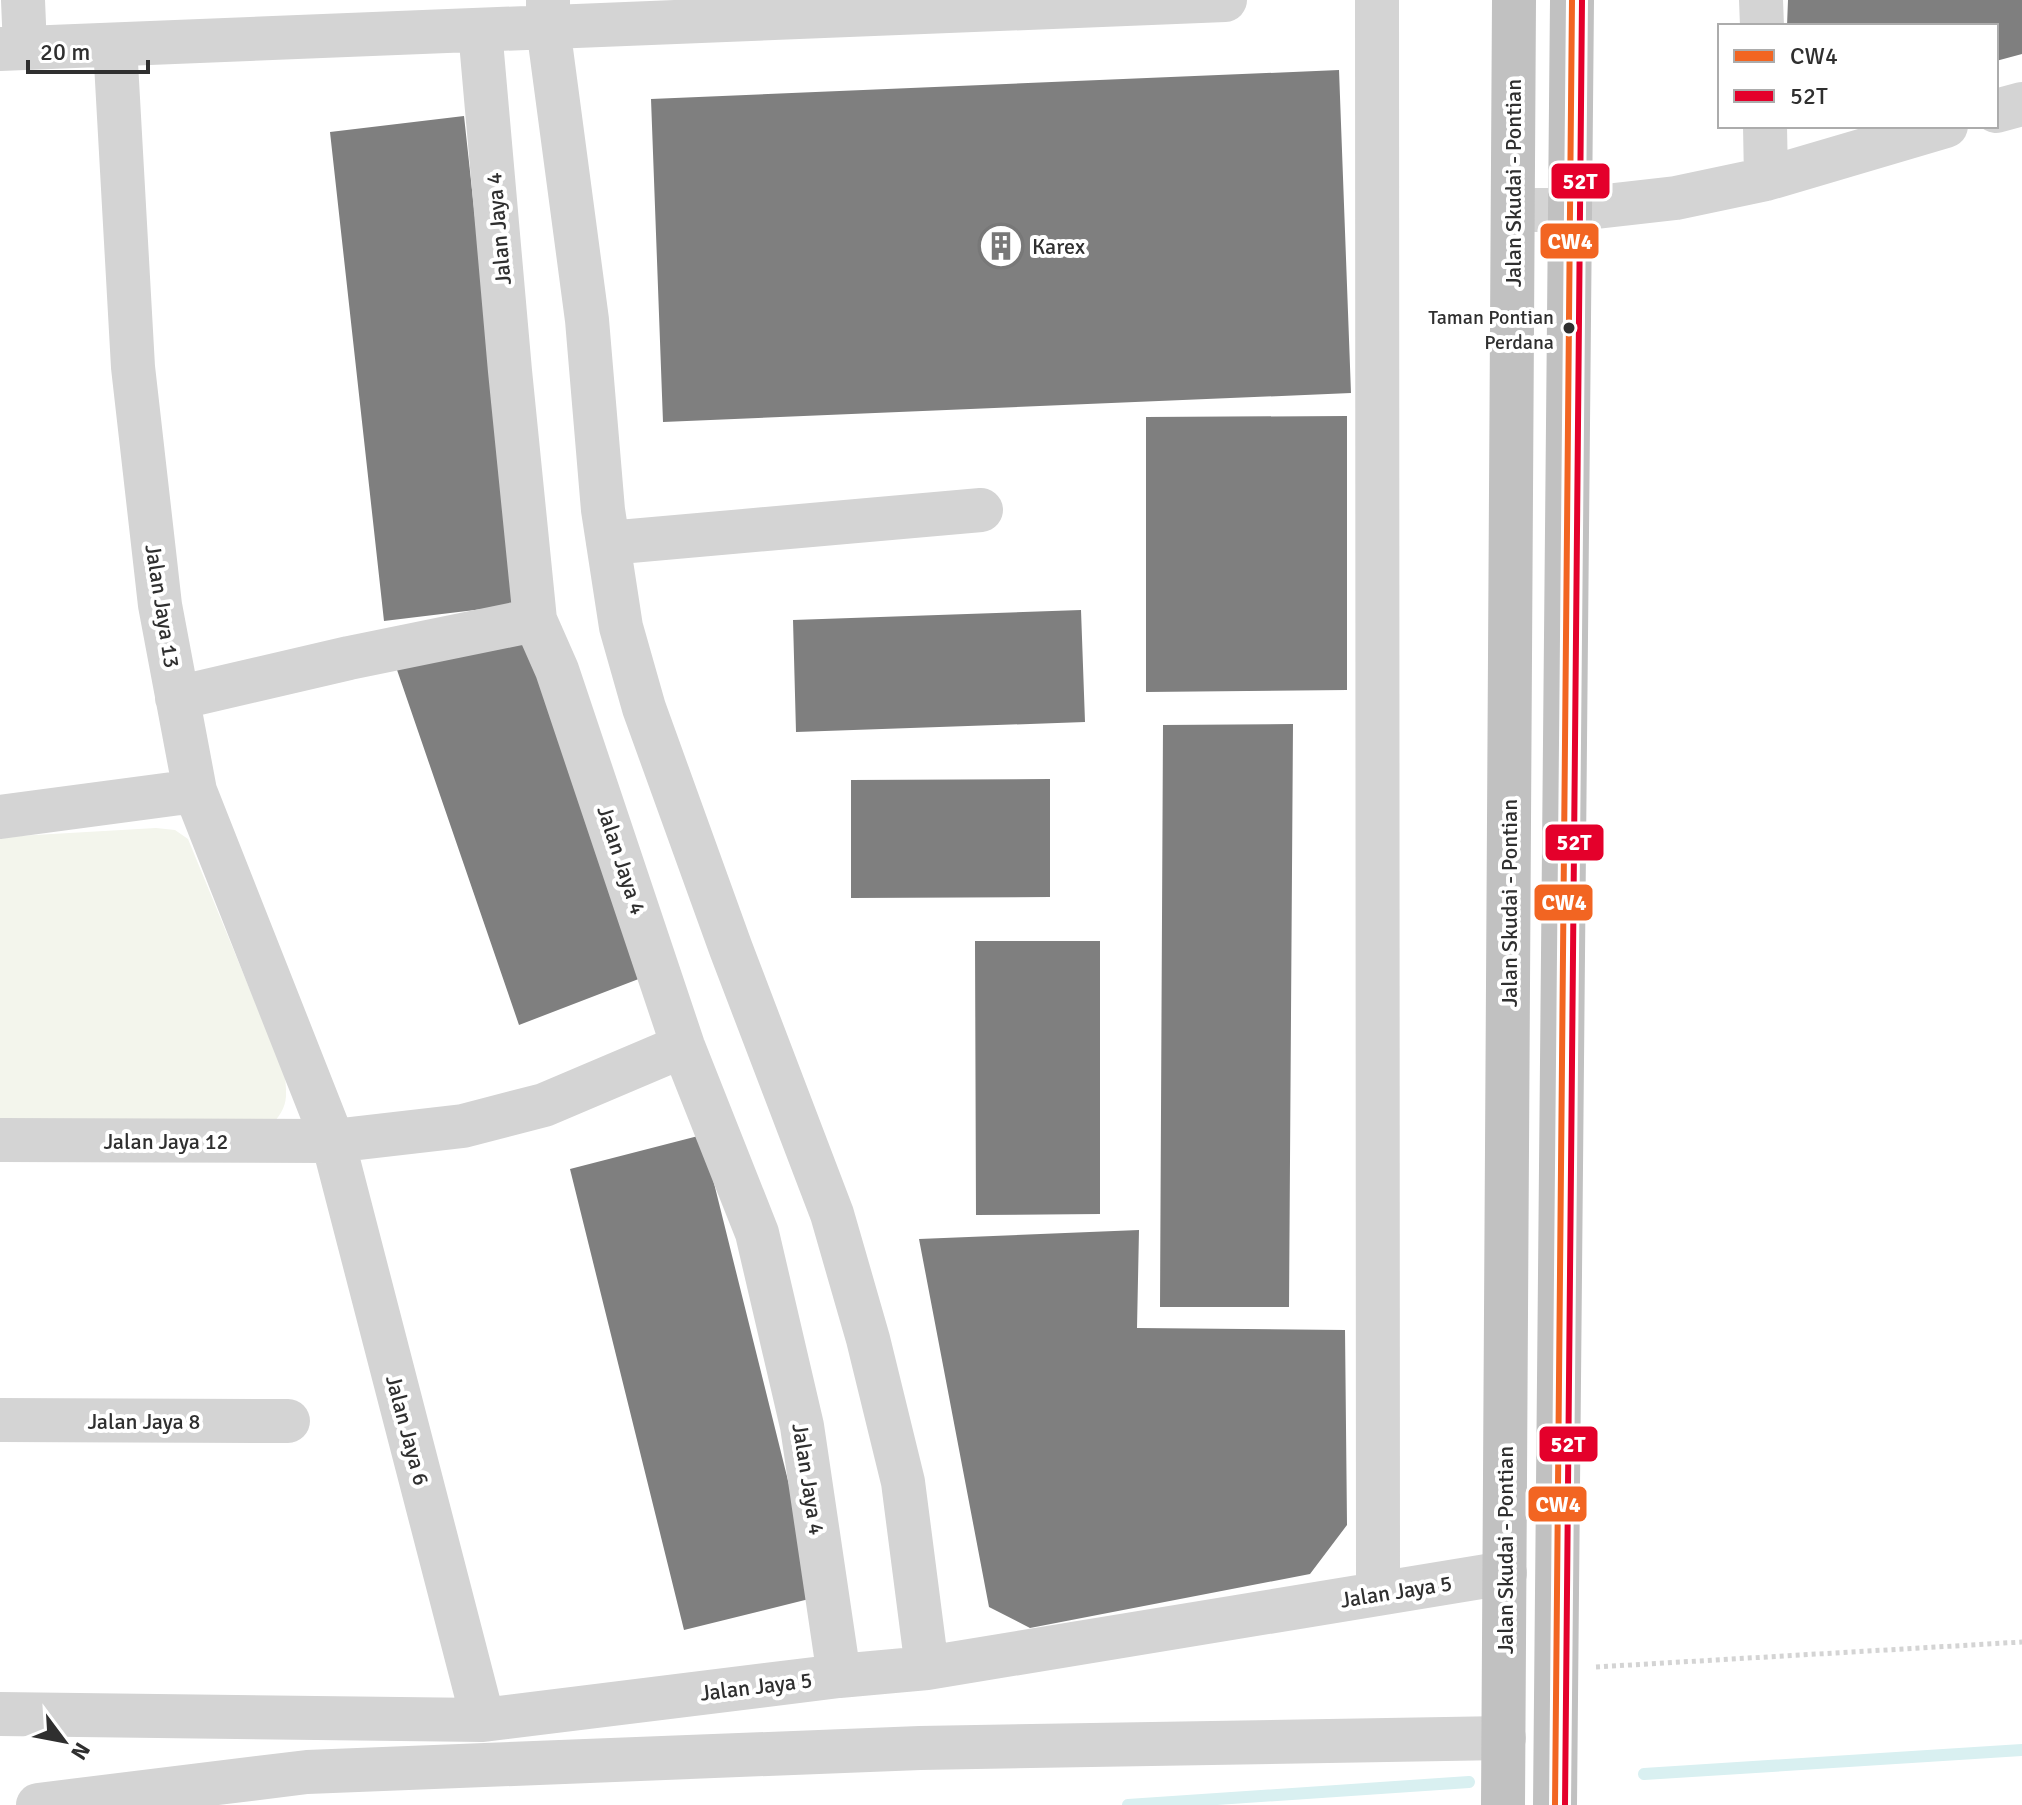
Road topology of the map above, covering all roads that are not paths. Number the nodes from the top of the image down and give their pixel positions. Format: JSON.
{"nodes":[{"id":1,"x":23,"y":0,"type":"edge"},
{"id":2,"x":1225,"y":0,"type":"edge"},
{"id":3,"x":1377,"y":0,"type":"edge"},
{"id":4,"x":1514,"y":0,"type":"edge"},
{"id":5,"x":1572,"y":0,"type":"edge"},
{"id":6,"x":1761,"y":0,"type":"edge"},
{"id":7,"x":548,"y":14,"type":"edge"},
{"id":8,"x":365,"y":17,"type":"edge"},
{"id":9,"x":1762,"y":24,"type":"edge"},
{"id":10,"x":480,"y":30,"type":"junction"},
{"id":11,"x":115,"y":45,"type":"junction"},
{"id":12,"x":12,"y":49,"type":"edge"},
{"id":13,"x":2022,"y":104,"type":"edge"},
{"id":14,"x":1998,"y":110,"type":"edge"},
{"id":15,"x":1765,"y":128,"type":"edge"},
{"id":16,"x":1939,"y":128,"type":"edge"},
{"id":17,"x":1766,"y":179,"type":"junction"},
{"id":18,"x":1513,"y":210,"type":"junction"},
{"id":19,"x":1570,"y":210,"type":"junction"},
{"id":20,"x":981,"y":510,"type":"dead end"},
{"id":21,"x":608,"y":543,"type":"junction"},
{"id":22,"x":535,"y":620,"type":"junction"},
{"id":23,"x":177,"y":698,"type":"junction"},
{"id":24,"x":195,"y":791,"type":"junction"},
{"id":25,"x":0,"y":817,"type":"edge"},
{"id":26,"x":683,"y":1046,"type":"junction"},
{"id":27,"x":0,"y":1140,"type":"edge"},
{"id":28,"x":333,"y":1141,"type":"junction"},
{"id":29,"x":0,"y":1420,"type":"edge"},
{"id":30,"x":288,"y":1421,"type":"dead end"},
{"id":31,"x":1505,"y":1573,"type":"junction"},
{"id":32,"x":1378,"y":1594,"type":"junction"},
{"id":33,"x":927,"y":1668,"type":"junction"},
{"id":34,"x":839,"y":1676,"type":"junction"},
{"id":35,"x":0,"y":1714,"type":"edge"},
{"id":36,"x":483,"y":1720,"type":"junction"},
{"id":37,"x":1504,"y":1738,"type":"junction"},
{"id":38,"x":38,"y":1805,"type":"edge"},
{"id":39,"x":1503,"y":1805,"type":"edge"},
{"id":40,"x":1555,"y":1805,"type":"edge"}],
"edges":[{"from":1,"to":12,"type":"street"},
{"from":2,"to":7,"type":"street"},
{"from":3,"to":32,"type":"street"},
{"from":4,"to":18,"type":"highway","name":"Jalan Skudai - Pontian"},
{"from":5,"to":19,"type":"highway"},
{"from":6,"to":9,"type":"street"},
{"from":7,"to":10,"type":"street"},
{"from":7,"to":21,"type":"street"},
{"from":8,"to":10,"type":"street"},
{"from":8,"to":11,"type":"street"},
{"from":10,"to":22,"type":"street","name":"Jalan Jaya 4"},
{"from":11,"to":12,"type":"street"},
{"from":11,"to":23,"type":"street","name":"Jalan Jaya 13"},
{"from":13,"to":14,"type":"street"},
{"from":15,"to":17,"type":"street"},
{"from":16,"to":17,"type":"street"},
{"from":17,"to":19,"type":"street"},
{"from":18,"to":19,"type":"street"},
{"from":18,"to":31,"type":"highway","name":"Jalan Skudai - Pontian"},
{"from":19,"to":40,"type":"highway"},
{"from":20,"to":21,"type":"street"},
{"from":21,"to":33,"type":"street"},
{"from":22,"to":23,"type":"street"},
{"from":22,"to":26,"type":"street","name":"Jalan Jaya 4"},
{"from":23,"to":24,"type":"street","name":"Jalan Jaya 13"},
{"from":24,"to":25,"type":"street"},
{"from":24,"to":28,"type":"street","name":"Jalan Jaya 13"},
{"from":26,"to":28,"type":"street","name":"Jalan Jaya 12"},
{"from":26,"to":34,"type":"street","name":"Jalan Jaya 4"},
{"from":27,"to":28,"type":"street","name":"Jalan Jaya 12"},
{"from":28,"to":36,"type":"street","name":"Jalan Jaya 6"},
{"from":29,"to":30,"type":"street","name":"Jalan Jaya 8"},
{"from":31,"to":32,"type":"street","name":"Jalan Jaya 5"},
{"from":31,"to":37,"type":"highway","name":"Jalan Skudai - Pontian"},
{"from":32,"to":33,"type":"street","name":"Jalan Jaya 5"},
{"from":33,"to":34,"type":"street","name":"Jalan Jaya 5"},
{"from":34,"to":36,"type":"street","name":"Jalan Jaya 5"},
{"from":35,"to":36,"type":"street","name":"Jalan Jaya 5"},
{"from":37,"to":38,"type":"street"},
{"from":37,"to":39,"type":"highway","name":"Jalan Skudai - Pontian"}]}
